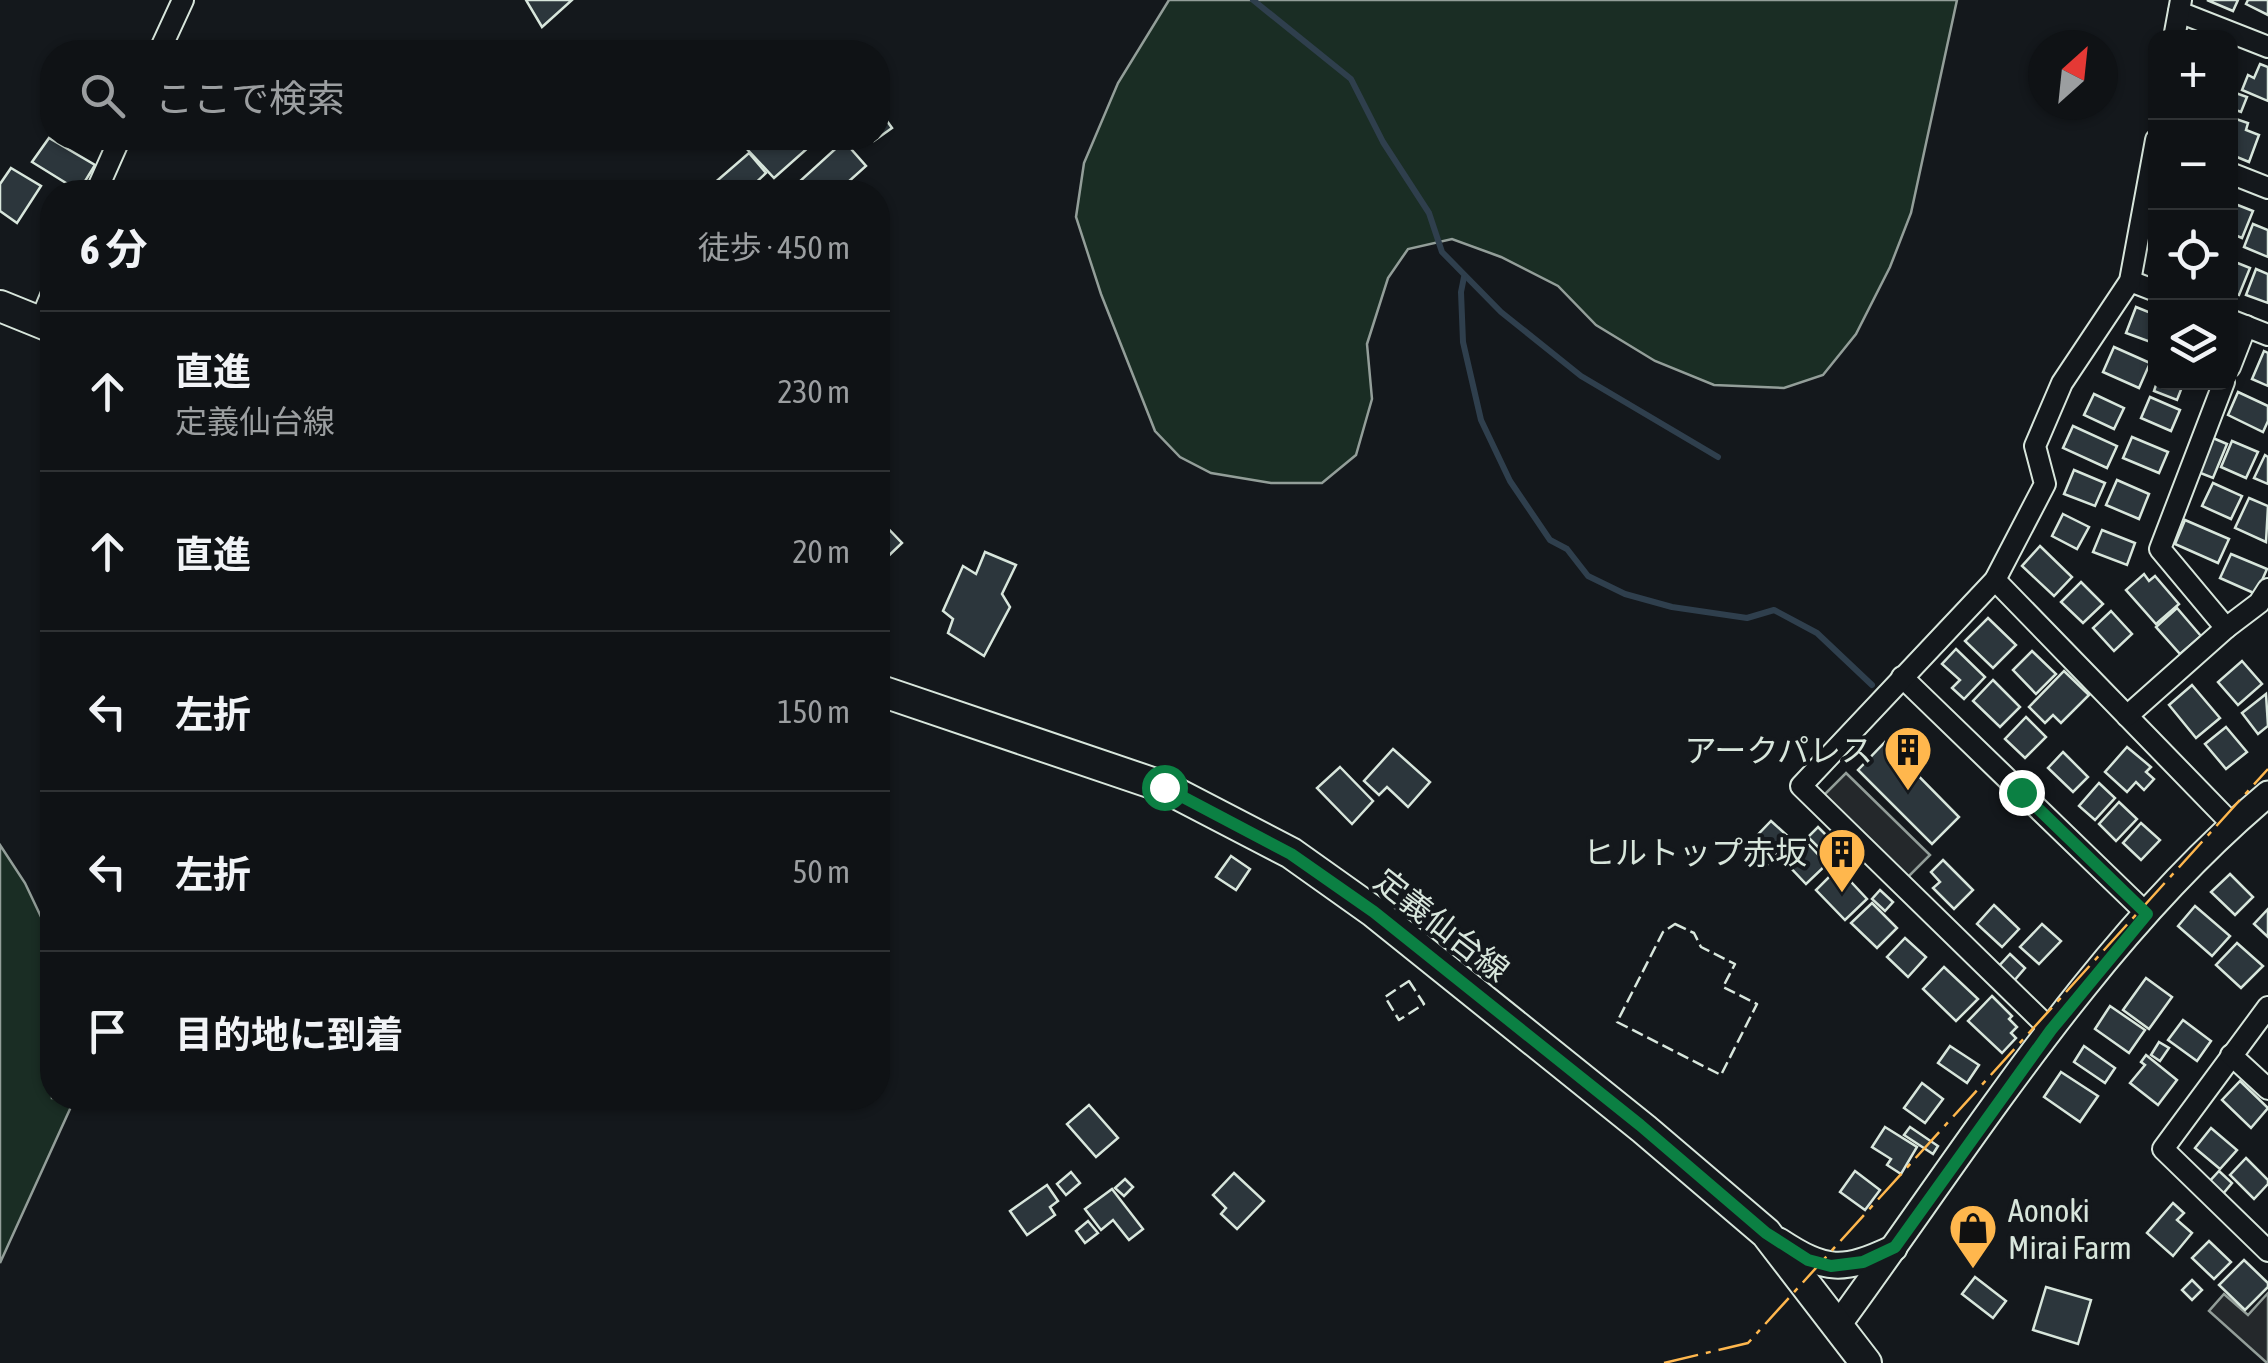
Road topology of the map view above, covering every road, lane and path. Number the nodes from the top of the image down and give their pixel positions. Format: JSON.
{"nodes":[{"id":1,"x":183,"y":0,"type":"edge"},
{"id":2,"x":2180,"y":6,"type":"edge"},
{"id":3,"x":165,"y":40,"type":"edge"},
{"id":4,"x":2268,"y":48,"type":"edge"},
{"id":5,"x":115,"y":150,"type":"edge"},
{"id":6,"x":2238,"y":176,"type":"edge"},
{"id":7,"x":101,"y":180,"type":"edge"},
{"id":8,"x":2148,"y":181,"type":"edge"},
{"id":9,"x":2268,"y":188,"type":"edge"},
{"id":10,"x":2130,"y":280,"type":"junction"},
{"id":11,"x":2148,"y":287,"type":"edge"},
{"id":12,"x":0,"y":306,"type":"edge"},
{"id":13,"x":40,"y":323,"type":"edge"},
{"id":14,"x":2238,"y":323,"type":"edge"},
{"id":15,"x":2268,"y":334,"type":"edge"},
{"id":16,"x":2221,"y":390,"type":"edge"},
{"id":17,"x":1995,"y":580,"type":"junction"},
{"id":18,"x":2268,"y":589,"type":"edge"},
{"id":19,"x":2226,"y":628,"type":"junction"},
{"id":20,"x":1902,"y":677,"type":"junction"},
{"id":21,"x":890,"y":694,"type":"edge"},
{"id":22,"x":2127,"y":716,"type":"junction"},
{"id":23,"x":2268,"y":794,"type":"edge"},
{"id":24,"x":2232,"y":824,"type":"junction"},
{"id":25,"x":2147,"y":914,"type":"junction"},
{"id":26,"x":2264,"y":1020,"type":"edge"},
{"id":27,"x":2051,"y":1030,"type":"junction"},
{"id":28,"x":2232,"y":1055,"type":"junction"},
{"id":29,"x":2268,"y":1088,"type":"edge"},
{"id":30,"x":1766,"y":1233,"type":"junction"},
{"id":31,"x":1895,"y":1247,"type":"junction"},
{"id":32,"x":2268,"y":1250,"type":"edge"},
{"id":33,"x":1838,"y":1325,"type":"junction"},
{"id":34,"x":1866,"y":1363,"type":"edge"}],
"edges":[{"from":1,"to":3,"type":"street"},
{"from":2,"to":4,"type":"street"},
{"from":5,"to":7,"type":"street"},
{"from":6,"to":9,"type":"street"},
{"from":8,"to":10,"type":"street"},
{"from":10,"to":11,"type":"street"},
{"from":10,"to":17,"type":"street"},
{"from":12,"to":13,"type":"main road"},
{"from":14,"to":15,"type":"street"},
{"from":16,"to":19,"type":"street"},
{"from":17,"to":20,"type":"street"},
{"from":17,"to":22,"type":"street"},
{"from":18,"to":19,"type":"street"},
{"from":19,"to":22,"type":"street"},
{"from":20,"to":25,"type":"street"},
{"from":20,"to":27,"type":"street"},
{"from":21,"to":30,"type":"main road","name":"定義仙台線"},
{"from":22,"to":24,"type":"street"},
{"from":23,"to":24,"type":"street"},
{"from":24,"to":25,"type":"street"},
{"from":25,"to":27,"type":"street"},
{"from":26,"to":28,"type":"street"},
{"from":27,"to":31,"type":"street"},
{"from":28,"to":29,"type":"street"},
{"from":28,"to":32,"type":"street"},
{"from":30,"to":31,"type":"street"},
{"from":30,"to":33,"type":"main road","name":"定義仙台線"},
{"from":31,"to":33,"type":"street"},
{"from":33,"to":34,"type":"main road","name":"定義仙台線"}]}
